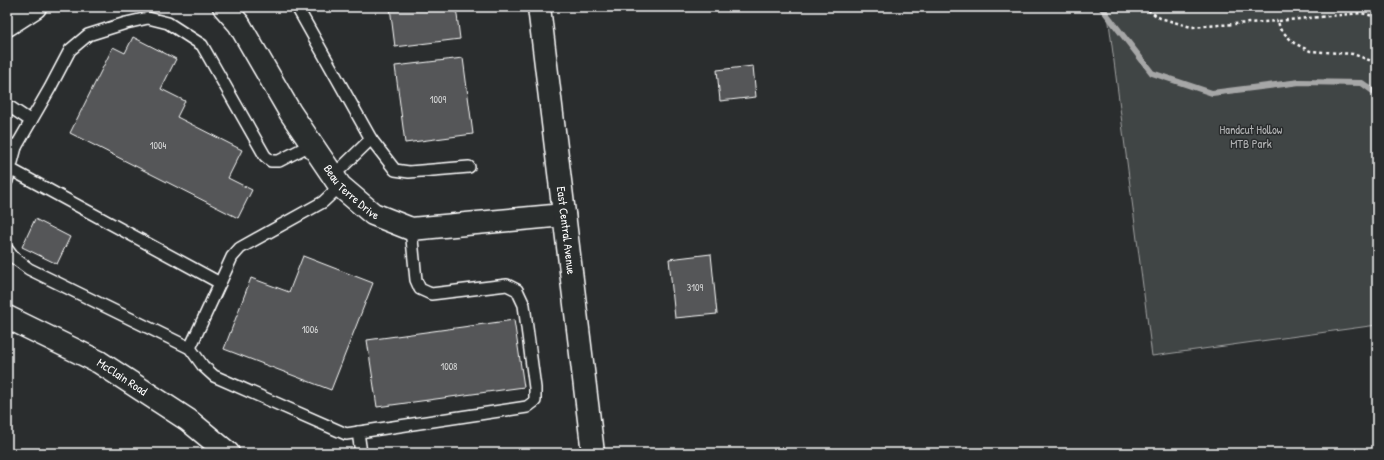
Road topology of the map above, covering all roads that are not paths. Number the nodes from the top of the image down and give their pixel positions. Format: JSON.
{"nodes":[{"id":1,"x":35,"y":7,"type":"edge"},
{"id":2,"x":224,"y":7,"type":"edge"},
{"id":3,"x":297,"y":7,"type":"edge"},
{"id":4,"x":539,"y":7,"type":"edge"},
{"id":5,"x":7,"y":25,"type":"edge"},
{"id":6,"x":7,"y":104,"type":"edge"},
{"id":7,"x":31,"y":122,"type":"junction"},
{"id":8,"x":371,"y":139,"type":"junction"},
{"id":9,"x":312,"y":144,"type":"junction"},
{"id":10,"x":11,"y":145,"type":"edge"},
{"id":11,"x":469,"y":167,"type":"dead end"},
{"id":12,"x":10,"y":169,"type":"junction"},
{"id":13,"x":7,"y":181,"type":"edge"},
{"id":14,"x":336,"y":181,"type":"junction"},
{"id":15,"x":564,"y":215,"type":"junction"},
{"id":16,"x":411,"y":229,"type":"junction"},
{"id":17,"x":7,"y":249,"type":"edge"},
{"id":18,"x":220,"y":283,"type":"junction"},
{"id":19,"x":7,"y":317,"type":"edge"},
{"id":20,"x":190,"y":348,"type":"junction"},
{"id":21,"x":358,"y":432,"type":"junction"},
{"id":22,"x":228,"y":453,"type":"edge"},
{"id":23,"x":362,"y":453,"type":"edge"},
{"id":24,"x":593,"y":453,"type":"edge"}],
"edges":[{"from":1,"to":5,"type":"street"},
{"from":2,"to":9,"type":"street","name":"Beau Terre Drive"},
{"from":3,"to":8,"type":"lane"},
{"from":4,"to":15,"type":"street","name":"East Central Avenue"},
{"from":6,"to":7,"type":"lane"},
{"from":7,"to":9,"type":"lane"},
{"from":7,"to":10,"type":"lane"},
{"from":8,"to":11,"type":"lane"},
{"from":8,"to":14,"type":"lane"},
{"from":9,"to":14,"type":"street","name":"Beau Terre Drive"},
{"from":10,"to":12,"type":"lane"},
{"from":12,"to":13,"type":"lane"},
{"from":12,"to":18,"type":"lane"},
{"from":14,"to":16,"type":"street","name":"Beau Terre Drive"},
{"from":14,"to":18,"type":"lane"},
{"from":15,"to":16,"type":"street","name":"Beau Terre Drive"},
{"from":15,"to":24,"type":"street","name":"East Central Avenue"},
{"from":16,"to":21,"type":"lane"},
{"from":17,"to":20,"type":"lane"},
{"from":18,"to":20,"type":"lane"},
{"from":19,"to":22,"type":"street","name":"McClain Road"},
{"from":20,"to":21,"type":"lane"},
{"from":21,"to":23,"type":"lane"}]}
